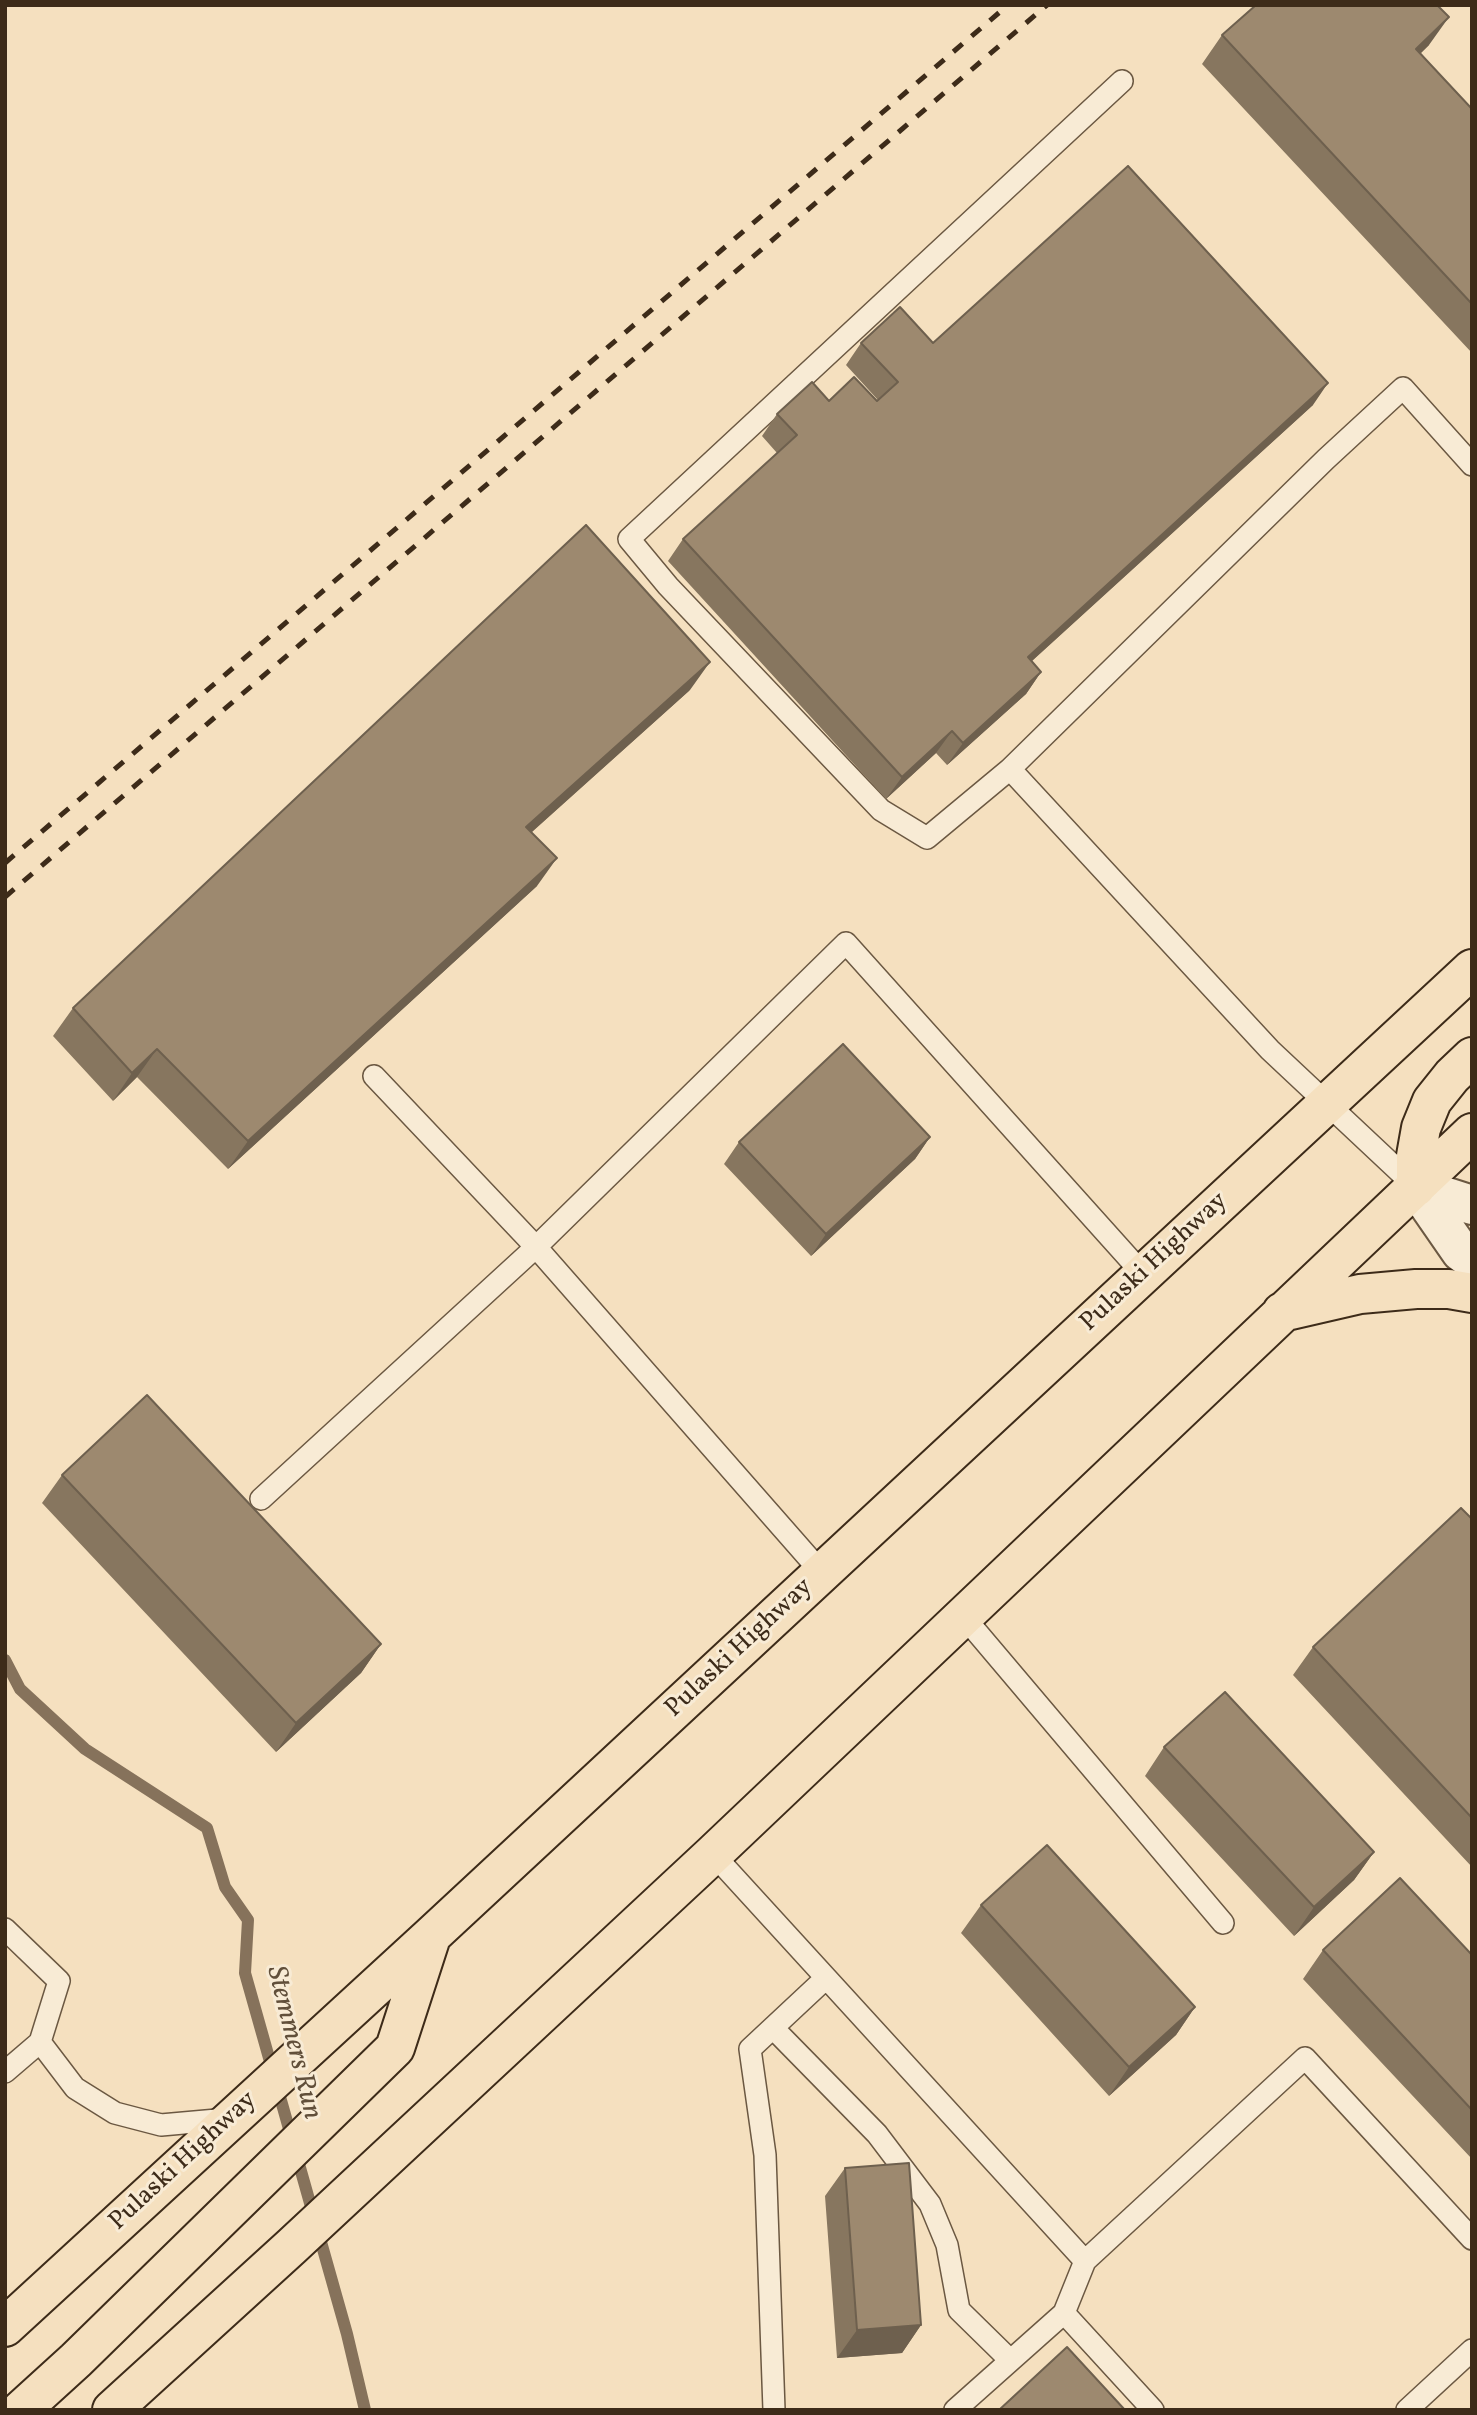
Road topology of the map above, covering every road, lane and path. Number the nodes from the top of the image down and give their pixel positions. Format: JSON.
{"nodes":[{"id":1,"x":1122,"y":81,"type":"dead end"},
{"id":2,"x":1472,"y":465,"type":"edge"},
{"id":3,"x":1010,"y":769,"type":"junction"},
{"id":4,"x":1472,"y":969,"type":"edge"},
{"id":5,"x":1472,"y":1057,"type":"edge"},
{"id":6,"x":374,"y":1076,"type":"dead end"},
{"id":7,"x":1327,"y":1103,"type":"junction"},
{"id":8,"x":1472,"y":1133,"type":"edge"},
{"id":9,"x":1416,"y":1187,"type":"junction"},
{"id":10,"x":1472,"y":1205,"type":"edge"},
{"id":11,"x":536,"y":1247,"type":"junction"},
{"id":12,"x":1472,"y":1260,"type":"edge"},
{"id":13,"x":1143,"y":1274,"type":"junction"},
{"id":14,"x":1472,"y":1293,"type":"edge"},
{"id":15,"x":1280,"y":1313,"type":"junction"},
{"id":16,"x":261,"y":1499,"type":"dead end"},
{"id":17,"x":822,"y":1573,"type":"junction"},
{"id":18,"x":964,"y":1617,"type":"junction"},
{"id":19,"x":713,"y":1854,"type":"junction"},
{"id":20,"x":1223,"y":1923,"type":"dead end"},
{"id":21,"x":5,"y":1929,"type":"edge"},
{"id":22,"x":432,"y":1935,"type":"junction"},
{"id":23,"x":826,"y":1979,"type":"junction"},
{"id":24,"x":773,"y":2028,"type":"junction"},
{"id":25,"x":40,"y":2042,"type":"junction"},
{"id":26,"x":5,"y":2072,"type":"edge"},
{"id":27,"x":241,"y":2109,"type":"junction"},
{"id":28,"x":1472,"y":2239,"type":"edge"},
{"id":29,"x":1085,"y":2261,"type":"junction"},
{"id":30,"x":1064,"y":2313,"type":"junction"},
{"id":31,"x":5,"y":2327,"type":"edge"},
{"id":32,"x":1472,"y":2350,"type":"edge"},
{"id":33,"x":1010,"y":2360,"type":"junction"},
{"id":34,"x":21,"y":2410,"type":"edge"},
{"id":35,"x":112,"y":2410,"type":"edge"},
{"id":36,"x":774,"y":2410,"type":"edge"},
{"id":37,"x":955,"y":2410,"type":"edge"},
{"id":38,"x":1153,"y":2410,"type":"edge"},
{"id":39,"x":1407,"y":2410,"type":"edge"}],
"edges":[{"from":1,"to":3,"type":"lane"},
{"from":2,"to":3,"type":"lane"},
{"from":3,"to":7,"type":"lane"},
{"from":4,"to":7,"type":"highway","name":"Pulaski Highway"},
{"from":5,"to":9,"type":"highway"},
{"from":6,"to":11,"type":"lane"},
{"from":7,"to":9,"type":"lane"},
{"from":7,"to":13,"type":"highway","name":"Pulaski Highway"},
{"from":8,"to":9,"type":"highway"},
{"from":9,"to":10,"type":"street"},
{"from":9,"to":12,"type":"street"},
{"from":9,"to":15,"type":"highway"},
{"from":11,"to":13,"type":"lane"},
{"from":11,"to":16,"type":"lane"},
{"from":11,"to":17,"type":"lane"},
{"from":13,"to":17,"type":"highway","name":"Pulaski Highway"},
{"from":14,"to":15,"type":"highway"},
{"from":15,"to":18,"type":"highway"},
{"from":17,"to":22,"type":"highway","name":"Pulaski Highway"},
{"from":18,"to":19,"type":"highway"},
{"from":18,"to":20,"type":"lane"},
{"from":19,"to":23,"type":"lane"},
{"from":19,"to":35,"type":"highway"},
{"from":21,"to":25,"type":"lane"},
{"from":22,"to":27,"type":"highway","name":"Pulaski Highway"},
{"from":22,"to":34,"type":"highway"},
{"from":23,"to":24,"type":"lane"},
{"from":23,"to":29,"type":"lane"},
{"from":24,"to":33,"type":"lane"},
{"from":24,"to":36,"type":"lane"},
{"from":25,"to":26,"type":"lane"},
{"from":25,"to":27,"type":"lane"},
{"from":27,"to":31,"type":"highway","name":"Pulaski Highway"},
{"from":28,"to":29,"type":"lane"},
{"from":29,"to":30,"type":"lane"},
{"from":30,"to":33,"type":"lane"},
{"from":30,"to":38,"type":"lane"},
{"from":32,"to":39,"type":"lane"},
{"from":33,"to":37,"type":"lane"}]}
